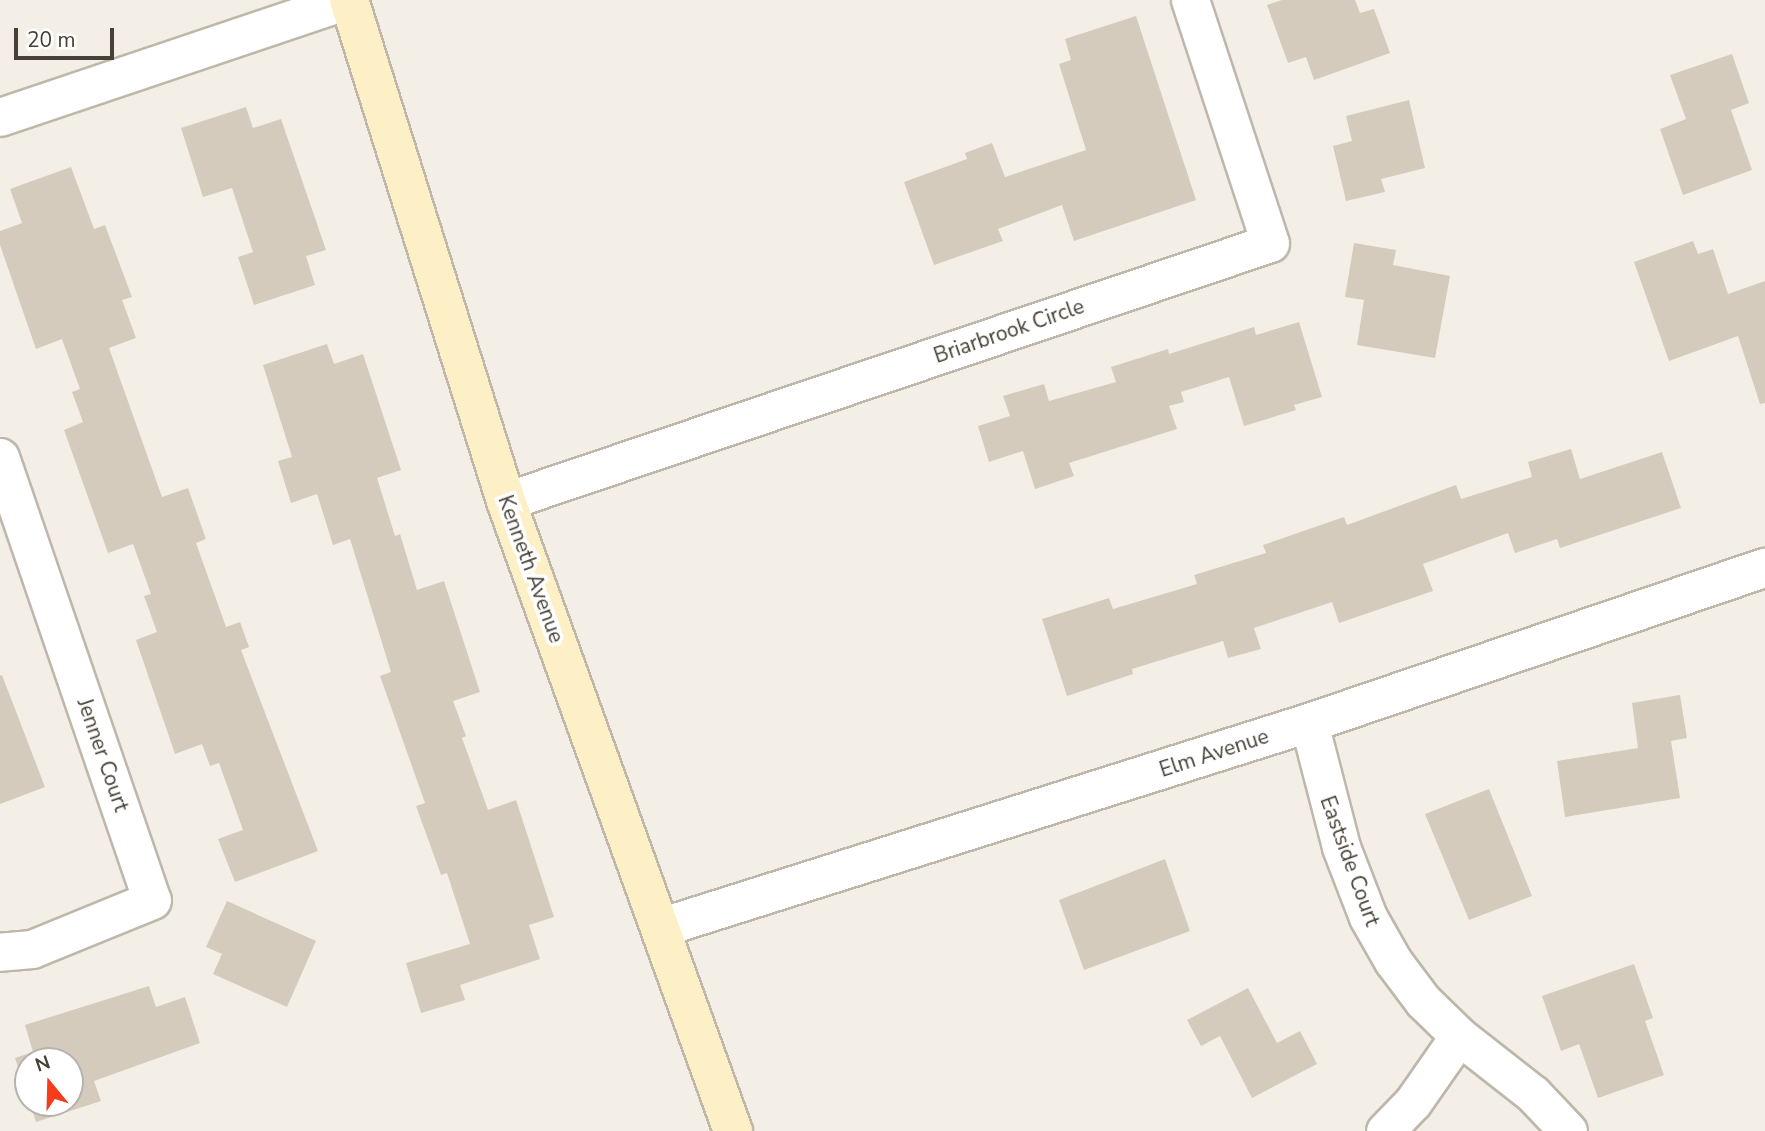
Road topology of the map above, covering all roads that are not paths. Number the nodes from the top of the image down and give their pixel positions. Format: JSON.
{"nodes":[{"id":1,"x":348,"y":0,"type":"edge"},
{"id":2,"x":1190,"y":0,"type":"edge"},
{"id":3,"x":0,"y":117,"type":"edge"},
{"id":4,"x":0,"y":457,"type":"edge"},
{"id":5,"x":506,"y":501,"type":"junction"},
{"id":6,"x":1765,"y":568,"type":"edge"},
{"id":7,"x":1309,"y":723,"type":"junction"},
{"id":8,"x":660,"y":928,"type":"junction"},
{"id":9,"x":0,"y":952,"type":"edge"},
{"id":10,"x":1459,"y":1036,"type":"junction"},
{"id":11,"x":726,"y":1129,"type":"edge"},
{"id":12,"x":1385,"y":1131,"type":"edge"},
{"id":13,"x":1568,"y":1131,"type":"edge"}],
"edges":[{"from":1,"to":3,"type":"street"},
{"from":1,"to":5,"type":"main road","name":"Kenneth Avenue"},
{"from":2,"to":5,"type":"street","name":"Briarbrook Circle"},
{"from":4,"to":9,"type":"street","name":"Jenner Court"},
{"from":5,"to":8,"type":"main road","name":"Kenneth Avenue"},
{"from":6,"to":7,"type":"street","name":"Elm Avenue"},
{"from":7,"to":8,"type":"street","name":"Elm Avenue"},
{"from":7,"to":10,"type":"street","name":"Eastside Court"},
{"from":8,"to":11,"type":"main road","name":"Kenneth Avenue"},
{"from":10,"to":12,"type":"street"},
{"from":10,"to":13,"type":"street","name":"Eastside Court"}]}
